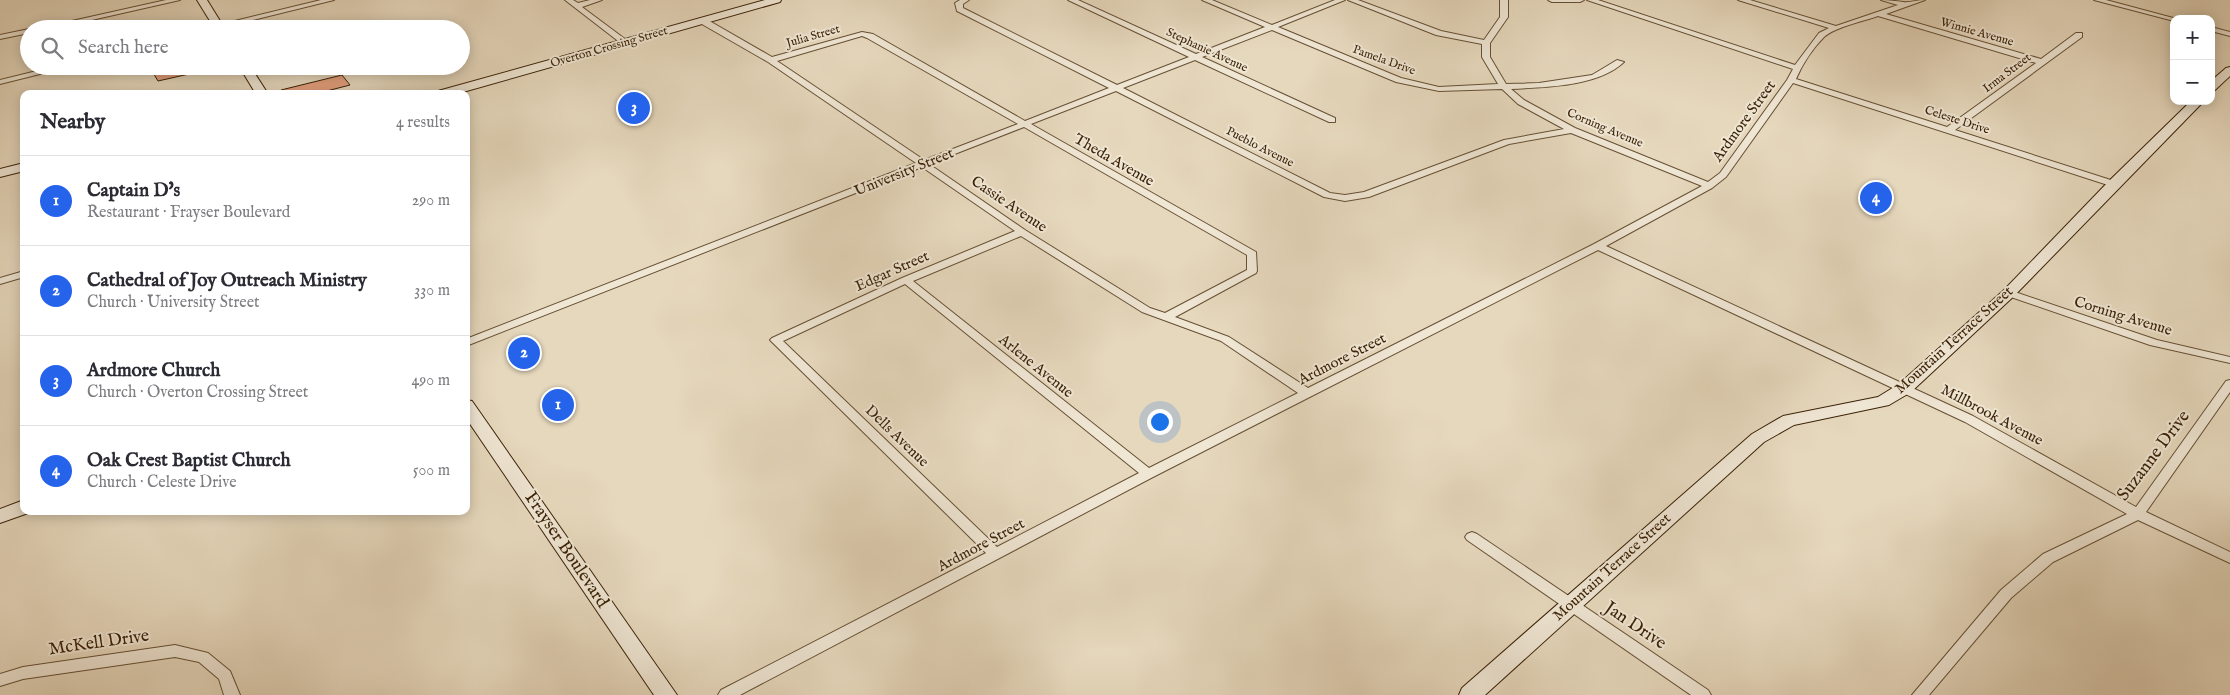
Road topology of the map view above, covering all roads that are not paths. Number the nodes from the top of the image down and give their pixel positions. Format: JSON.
{"nodes":[{"id":1,"x":176,"y":0,"type":"edge"},
{"id":2,"x":202,"y":0,"type":"edge"},
{"id":3,"x":330,"y":0,"type":"edge"},
{"id":4,"x":569,"y":0,"type":"edge"},
{"id":5,"x":598,"y":0,"type":"edge"},
{"id":6,"x":776,"y":0,"type":"edge"},
{"id":7,"x":1072,"y":0,"type":"edge"},
{"id":8,"x":1206,"y":0,"type":"edge"},
{"id":9,"x":1341,"y":0,"type":"edge"},
{"id":10,"x":1352,"y":0,"type":"edge"},
{"id":11,"x":1504,"y":0,"type":"edge"},
{"id":12,"x":1552,"y":0,"type":"edge"},
{"id":13,"x":1580,"y":0,"type":"edge"},
{"id":14,"x":1591,"y":0,"type":"edge"},
{"id":15,"x":1742,"y":0,"type":"edge"},
{"id":16,"x":1885,"y":0,"type":"edge"},
{"id":17,"x":1921,"y":0,"type":"edge"},
{"id":18,"x":2098,"y":0,"type":"edge"},
{"id":19,"x":962,"y":2,"type":"edge"},
{"id":20,"x":577,"y":6,"type":"junction"},
{"id":21,"x":1906,"y":6,"type":"junction"},
{"id":22,"x":1878,"y":14,"type":"junction"},
{"id":23,"x":2170,"y":18,"type":"edge"},
{"id":24,"x":82,"y":20,"type":"edge"},
{"id":25,"x":215,"y":20,"type":"edge"},
{"id":26,"x":248,"y":20,"type":"edge"},
{"id":27,"x":703,"y":20,"type":"junction"},
{"id":28,"x":1271,"y":27,"type":"junction"},
{"id":29,"x":1836,"y":28,"type":"junction"},
{"id":30,"x":2215,"y":30,"type":"edge"},
{"id":31,"x":20,"y":33,"type":"edge"},
{"id":32,"x":862,"y":34,"type":"joint"},
{"id":33,"x":2230,"y":34,"type":"edge"},
{"id":34,"x":2079,"y":35,"type":"dead end"},
{"id":35,"x":0,"y":37,"type":"edge"},
{"id":36,"x":625,"y":42,"type":"junction"},
{"id":37,"x":1486,"y":43,"type":"junction"},
{"id":38,"x":1196,"y":57,"type":"junction"},
{"id":39,"x":770,"y":60,"type":"junction"},
{"id":40,"x":1620,"y":62,"type":"dead end"},
{"id":41,"x":2040,"y":62,"type":"junction"},
{"id":42,"x":1797,"y":68,"type":"junction"},
{"id":43,"x":2230,"y":70,"type":"edge"},
{"id":44,"x":30,"y":75,"type":"edge"},
{"id":45,"x":250,"y":75,"type":"edge"},
{"id":46,"x":1791,"y":80,"type":"junction"},
{"id":47,"x":2225,"y":80,"type":"edge"},
{"id":48,"x":0,"y":82,"type":"edge"},
{"id":49,"x":1503,"y":86,"type":"junction"},
{"id":50,"x":1117,"y":89,"type":"junction"},
{"id":51,"x":259,"y":90,"type":"edge"},
{"id":52,"x":456,"y":90,"type":"edge"},
{"id":53,"x":2194,"y":105,"type":"edge"},
{"id":54,"x":1332,"y":120,"type":"dead end"},
{"id":55,"x":1023,"y":124,"type":"junction"},
{"id":56,"x":1572,"y":130,"type":"junction"},
{"id":57,"x":1949,"y":130,"type":"junction"},
{"id":58,"x":922,"y":164,"type":"junction"},
{"id":59,"x":20,"y":168,"type":"edge"},
{"id":60,"x":0,"y":173,"type":"edge"},
{"id":61,"x":2114,"y":184,"type":"junction"},
{"id":62,"x":1709,"y":186,"type":"junction"},
{"id":63,"x":1022,"y":232,"type":"junction"},
{"id":64,"x":1598,"y":246,"type":"junction"},
{"id":65,"x":20,"y":275,"type":"edge"},
{"id":66,"x":906,"y":280,"type":"junction"},
{"id":67,"x":0,"y":281,"type":"edge"},
{"id":68,"x":2008,"y":293,"type":"junction"},
{"id":69,"x":1165,"y":318,"type":"junction"},
{"id":70,"x":776,"y":340,"type":"joint"},
{"id":71,"x":470,"y":341,"type":"edge"},
{"id":72,"x":2230,"y":360,"type":"edge"},
{"id":73,"x":2230,"y":384,"type":"edge"},
{"id":74,"x":1905,"y":388,"type":"junction"},
{"id":75,"x":1308,"y":394,"type":"junction"},
{"id":76,"x":470,"y":411,"type":"edge"},
{"id":77,"x":1148,"y":474,"type":"junction"},
{"id":78,"x":20,"y":508,"type":"edge"},
{"id":79,"x":2138,"y":514,"type":"junction"},
{"id":80,"x":0,"y":516,"type":"edge"},
{"id":81,"x":1472,"y":537,"type":"dead end"},
{"id":82,"x":996,"y":554,"type":"junction"},
{"id":83,"x":2230,"y":558,"type":"edge"},
{"id":84,"x":1570,"y":604,"type":"junction"},
{"id":85,"x":0,"y":680,"type":"edge"},
{"id":86,"x":232,"y":695,"type":"edge"},
{"id":87,"x":666,"y":695,"type":"edge"},
{"id":88,"x":726,"y":695,"type":"edge"},
{"id":89,"x":1470,"y":695,"type":"edge"},
{"id":90,"x":1703,"y":695,"type":"edge"},
{"id":91,"x":1920,"y":695,"type":"edge"}],
"edges":[{"from":1,"to":24,"type":"street"},
{"from":2,"to":25,"type":"street"},
{"from":3,"to":26,"type":"street"},
{"from":4,"to":20,"type":"street"},
{"from":5,"to":20,"type":"street"},
{"from":6,"to":27,"type":"street","name":"Overton Crossing Street"},
{"from":7,"to":38,"type":"street","name":"Stephanie Avenue"},
{"from":8,"to":28,"type":"street","name":"Pamela Drive"},
{"from":9,"to":28,"type":"street","name":"University Street"},
{"from":10,"to":37,"type":"street"},
{"from":11,"to":37,"type":"street"},
{"from":12,"to":13,"type":"street"},
{"from":14,"to":42,"type":"street"},
{"from":15,"to":29,"type":"street"},
{"from":16,"to":21,"type":"street"},
{"from":17,"to":21,"type":"street","name":"Ardmore Street"},
{"from":18,"to":23,"type":"street"},
{"from":19,"to":50,"type":"street","name":"Pueblo Avenue"},
{"from":20,"to":36,"type":"street"},
{"from":21,"to":22,"type":"street","name":"Ardmore Street"},
{"from":22,"to":29,"type":"street","name":"Ardmore Street"},
{"from":22,"to":41,"type":"street","name":"Winnie Avenue"},
{"from":27,"to":36,"type":"street","name":"Overton Crossing Street"},
{"from":27,"to":39,"type":"street","name":"Cassie Avenue"},
{"from":28,"to":38,"type":"street","name":"University Street"},
{"from":28,"to":49,"type":"street","name":"Pamela Drive"},
{"from":29,"to":42,"type":"street","name":"Ardmore Street"},
{"from":30,"to":33,"type":"street"},
{"from":31,"to":35,"type":"street"},
{"from":32,"to":39,"type":"street","name":"Julia Street"},
{"from":32,"to":55,"type":"street","name":"Theda Avenue"},
{"from":34,"to":41,"type":"street","name":"Irma Street"},
{"from":36,"to":52,"type":"street","name":"Overton Crossing Street"},
{"from":37,"to":49,"type":"street","name":"Corning Avenue"},
{"from":38,"to":50,"type":"street","name":"University Street"},
{"from":38,"to":54,"type":"street","name":"Stephanie Avenue"},
{"from":39,"to":58,"type":"street","name":"Cassie Avenue"},
{"from":40,"to":49,"type":"street","name":"Pamela Drive"},
{"from":41,"to":57,"type":"street","name":"Irma Street"},
{"from":42,"to":46,"type":"street","name":"Ardmore Street"},
{"from":43,"to":47,"type":"street"},
{"from":44,"to":48,"type":"street"},
{"from":45,"to":51,"type":"street"},
{"from":46,"to":57,"type":"street","name":"Celeste Drive"},
{"from":46,"to":62,"type":"street","name":"Ardmore Street"},
{"from":49,"to":56,"type":"street","name":"Corning Avenue"},
{"from":50,"to":55,"type":"street","name":"University Street"},
{"from":50,"to":56,"type":"street","name":"Pueblo Avenue"},
{"from":53,"to":61,"type":"street","name":"Mountain Terrace Street"},
{"from":55,"to":58,"type":"street","name":"University Street"},
{"from":55,"to":69,"type":"street","name":"Theda Avenue"},
{"from":56,"to":62,"type":"street","name":"Corning Avenue"},
{"from":57,"to":61,"type":"street","name":"Celeste Drive"},
{"from":58,"to":63,"type":"street","name":"Cassie Avenue"},
{"from":58,"to":71,"type":"street","name":"University Street"},
{"from":59,"to":60,"type":"street"},
{"from":61,"to":68,"type":"street","name":"Mountain Terrace Street"},
{"from":62,"to":64,"type":"street","name":"Ardmore Street"},
{"from":63,"to":66,"type":"street","name":"Edgar Street"},
{"from":63,"to":69,"type":"street","name":"Cassie Avenue"},
{"from":64,"to":74,"type":"street","name":"Millbrook Avenue"},
{"from":64,"to":75,"type":"street","name":"Ardmore Street"},
{"from":65,"to":67,"type":"street"},
{"from":66,"to":70,"type":"street","name":"Edgar Street"},
{"from":66,"to":77,"type":"street","name":"Arlene Avenue"},
{"from":68,"to":72,"type":"street","name":"Corning Avenue"},
{"from":68,"to":74,"type":"street","name":"Mountain Terrace Street"},
{"from":69,"to":75,"type":"street","name":"Cassie Avenue"},
{"from":70,"to":82,"type":"street","name":"Dells Avenue"},
{"from":73,"to":79,"type":"street","name":"Suzanne Drive"},
{"from":74,"to":79,"type":"street","name":"Millbrook Avenue"},
{"from":74,"to":84,"type":"street","name":"Mountain Terrace Street"},
{"from":75,"to":77,"type":"street","name":"Ardmore Street"},
{"from":76,"to":87,"type":"street","name":"Frayser Boulevard"},
{"from":77,"to":82,"type":"street","name":"Ardmore Street"},
{"from":78,"to":80,"type":"street"},
{"from":79,"to":83,"type":"street","name":"Millbrook Avenue"},
{"from":79,"to":91,"type":"street","name":"Suzanne Drive"},
{"from":81,"to":84,"type":"street","name":"Jan Drive"},
{"from":82,"to":88,"type":"street","name":"Ardmore Street"},
{"from":84,"to":89,"type":"street","name":"Mountain Terrace Street"},
{"from":84,"to":90,"type":"street","name":"Jan Drive"},
{"from":85,"to":86,"type":"street","name":"McKell Drive"}]}
